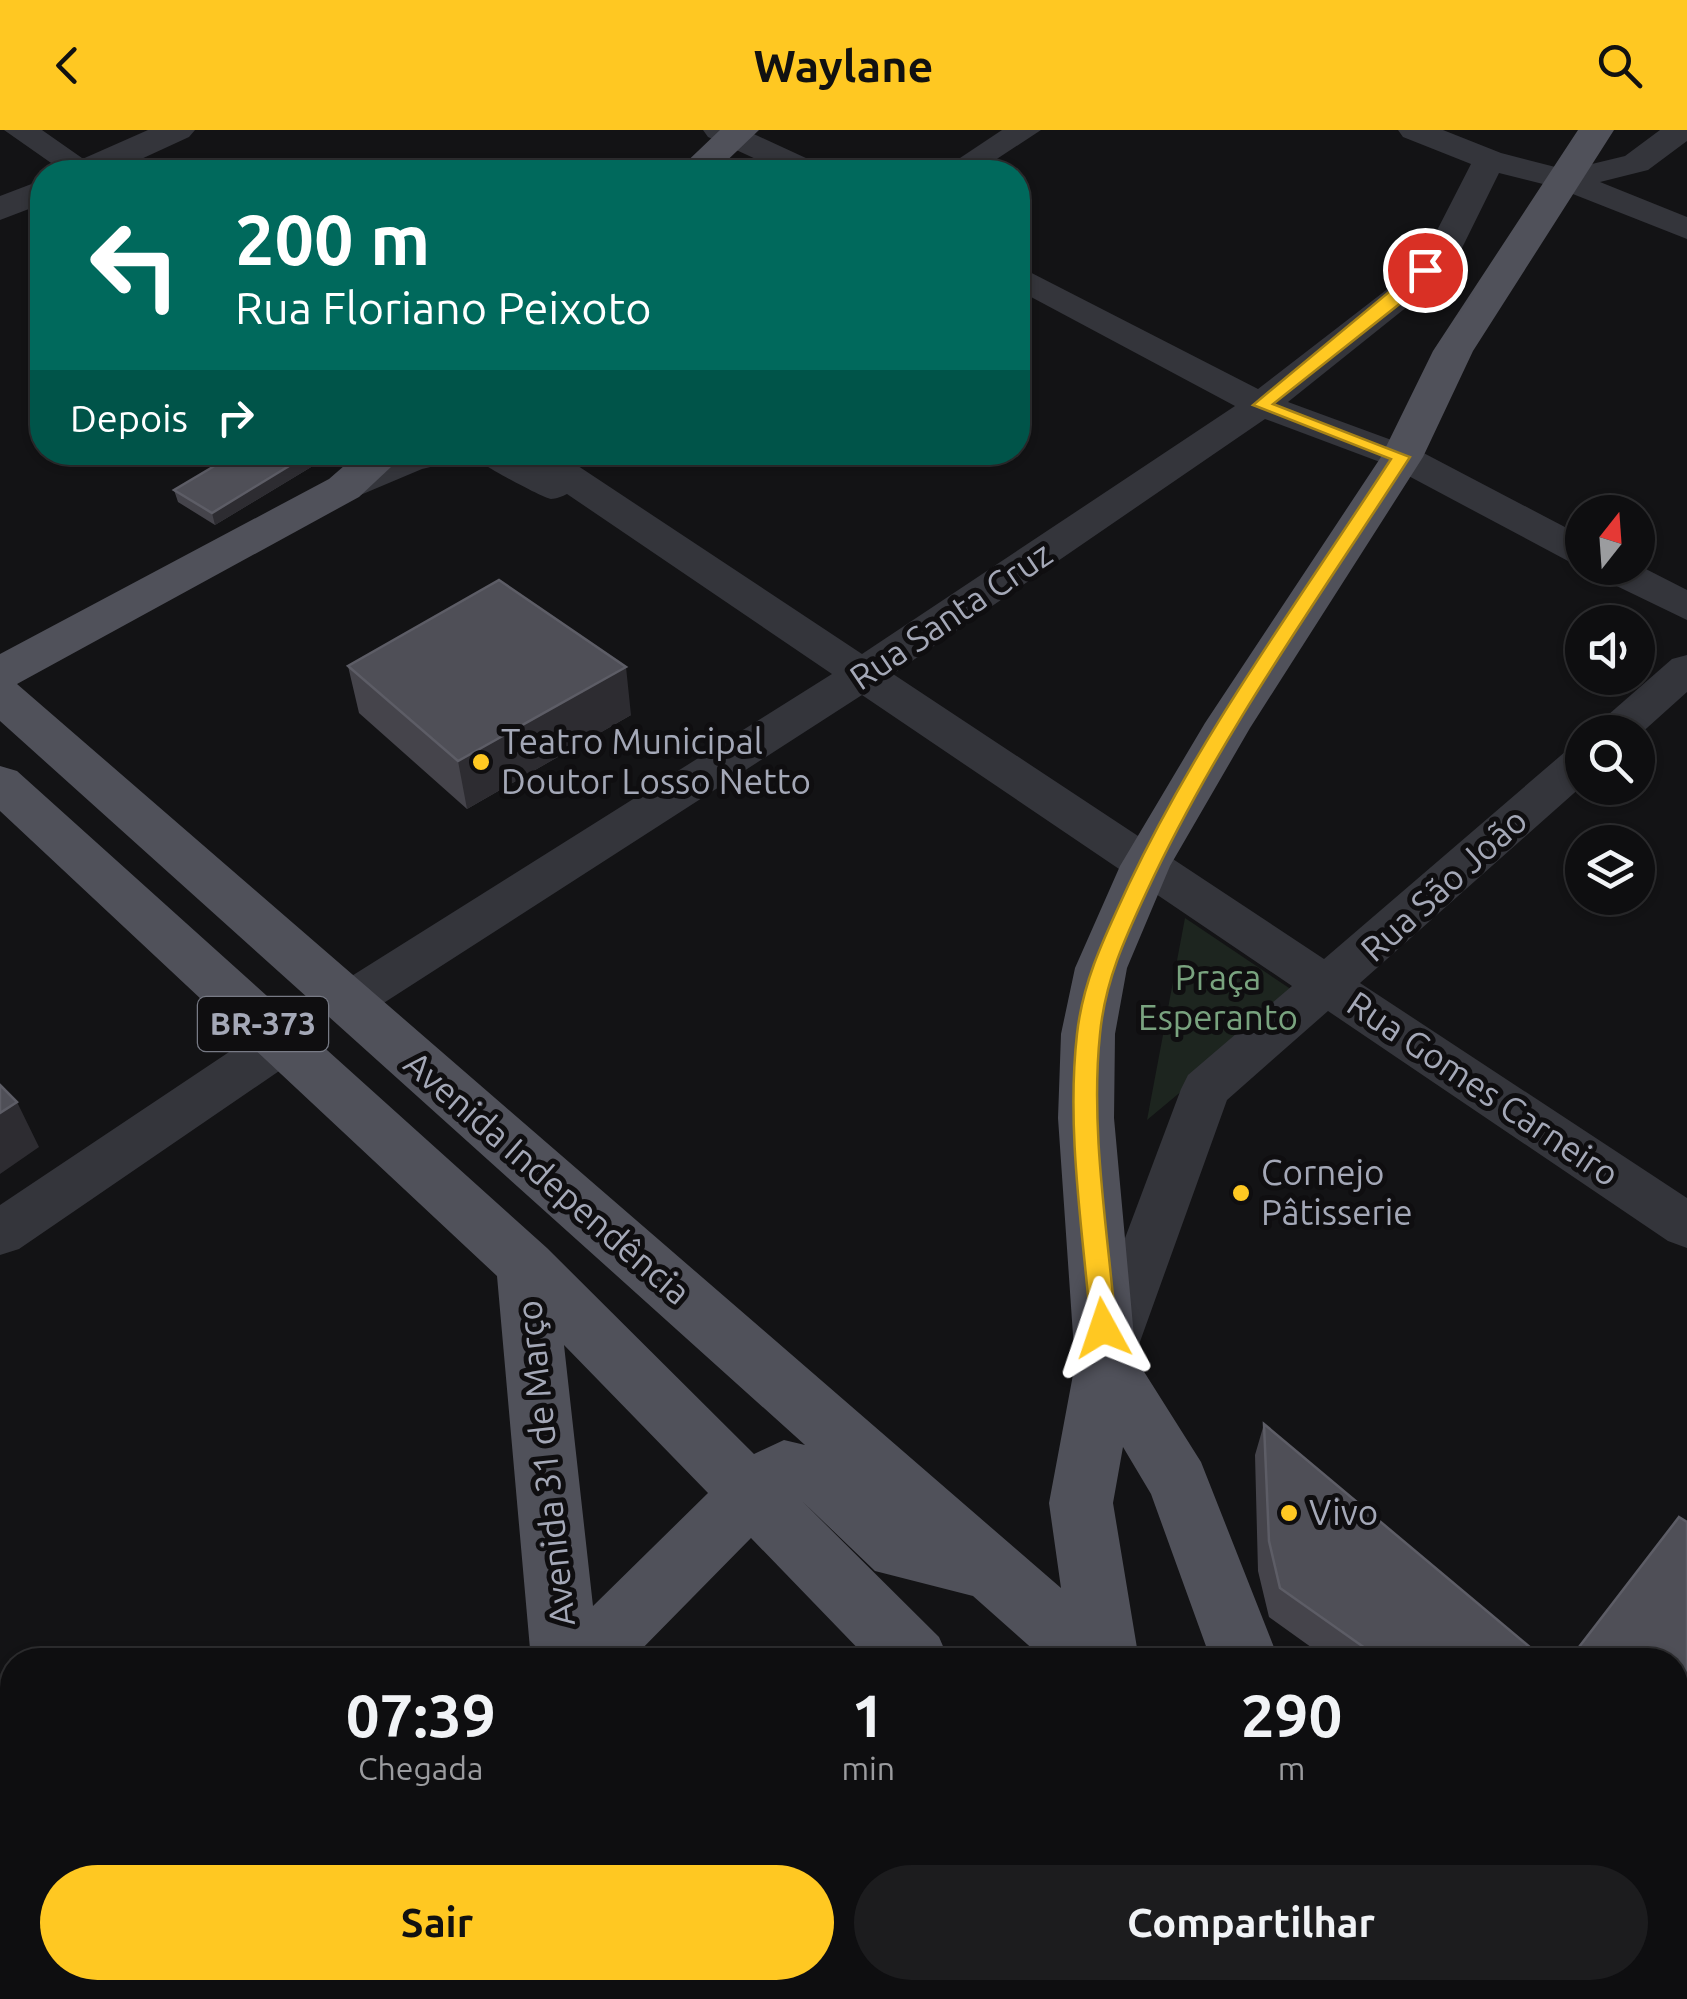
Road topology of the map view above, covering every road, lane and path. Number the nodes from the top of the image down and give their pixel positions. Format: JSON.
{"nodes":[{"id":1,"x":20,"y":130,"type":"edge"},
{"id":2,"x":177,"y":130,"type":"edge"},
{"id":3,"x":1026,"y":130,"type":"edge"},
{"id":4,"x":1414,"y":130,"type":"edge"},
{"id":5,"x":1596,"y":130,"type":"edge"},
{"id":6,"x":1681,"y":130,"type":"edge"},
{"id":7,"x":731,"y":132,"type":"edge"},
{"id":8,"x":66,"y":160,"type":"edge"},
{"id":9,"x":111,"y":160,"type":"edge"},
{"id":10,"x":705,"y":160,"type":"edge"},
{"id":11,"x":786,"y":160,"type":"edge"},
{"id":12,"x":975,"y":160,"type":"edge"},
{"id":13,"x":1489,"y":160,"type":"junction"},
{"id":14,"x":1567,"y":180,"type":"junction"},
{"id":15,"x":30,"y":196,"type":"edge"},
{"id":16,"x":0,"y":209,"type":"edge"},
{"id":17,"x":1687,"y":229,"type":"edge"},
{"id":18,"x":1030,"y":282,"type":"edge"},
{"id":19,"x":1261,"y":405,"type":"junction"},
{"id":20,"x":1402,"y":457,"type":"junction"},
{"id":21,"x":371,"y":465,"type":"edge"},
{"id":22,"x":398,"y":465,"type":"edge"},
{"id":23,"x":518,"y":465,"type":"edge"},
{"id":24,"x":549,"y":465,"type":"edge"},
{"id":25,"x":344,"y":488,"type":"junction"},
{"id":26,"x":1565,"y":543,"type":"edge"},
{"id":27,"x":1645,"y":585,"type":"edge"},
{"id":28,"x":1687,"y":607,"type":"edge"},
{"id":29,"x":1687,"y":669,"type":"edge"},
{"id":30,"x":0,"y":674,"type":"edge"},
{"id":31,"x":864,"y":675,"type":"junction"},
{"id":32,"x":0,"y":695,"type":"edge"},
{"id":33,"x":1634,"y":715,"type":"edge"},
{"id":34,"x":1565,"y":777,"type":"edge"},
{"id":35,"x":0,"y":784,"type":"edge"},
{"id":36,"x":681,"y":793,"type":"junction"},
{"id":37,"x":1145,"y":866,"type":"junction"},
{"id":38,"x":1330,"y":986,"type":"junction"},
{"id":39,"x":348,"y":1002,"type":"junction"},
{"id":40,"x":283,"y":1042,"type":"junction"},
{"id":41,"x":1687,"y":1226,"type":"edge"},
{"id":42,"x":0,"y":1233,"type":"edge"},
{"id":43,"x":526,"y":1266,"type":"junction"},
{"id":44,"x":1106,"y":1364,"type":"junction"},
{"id":45,"x":749,"y":1496,"type":"junction"},
{"id":46,"x":990,"y":1568,"type":"junction"},
{"id":47,"x":564,"y":1648,"type":"edge"},
{"id":48,"x":597,"y":1648,"type":"edge"},
{"id":49,"x":903,"y":1648,"type":"edge"},
{"id":50,"x":1080,"y":1648,"type":"edge"},
{"id":51,"x":1103,"y":1648,"type":"edge"},
{"id":52,"x":1240,"y":1648,"type":"edge"}],
"edges":[{"from":1,"to":8,"type":"street"},
{"from":2,"to":9,"type":"street"},
{"from":3,"to":12,"type":"street"},
{"from":4,"to":13,"type":"street"},
{"from":5,"to":14,"type":"main road"},
{"from":6,"to":14,"type":"street"},
{"from":7,"to":10,"type":"main road"},
{"from":7,"to":11,"type":"street"},
{"from":13,"to":14,"type":"street"},
{"from":13,"to":19,"type":"street","name":"Rua Santa Cruz"},
{"from":14,"to":17,"type":"street"},
{"from":14,"to":20,"type":"main road"},
{"from":15,"to":16,"type":"street"},
{"from":18,"to":19,"type":"street"},
{"from":19,"to":20,"type":"street"},
{"from":19,"to":31,"type":"street","name":"Rua Santa Cruz"},
{"from":20,"to":26,"type":"street"},
{"from":20,"to":37,"type":"main road"},
{"from":21,"to":25,"type":"main road"},
{"from":22,"to":25,"type":"street"},
{"from":23,"to":36,"type":"street"},
{"from":24,"to":31,"type":"street","name":"Rua Gomes Carneiro"},
{"from":25,"to":30,"type":"main road"},
{"from":27,"to":28,"type":"street"},
{"from":29,"to":33,"type":"street"},
{"from":31,"to":36,"type":"street","name":"Rua Santa Cruz"},
{"from":31,"to":37,"type":"street","name":"Rua Gomes Carneiro"},
{"from":32,"to":39,"type":"main road","name":"Avenida Independência"},
{"from":34,"to":38,"type":"street","name":"Rua São João"},
{"from":35,"to":40,"type":"main road","number":"BR-373"},
{"from":36,"to":39,"type":"street","name":"Rua Santa Cruz"},
{"from":37,"to":38,"type":"street","name":"Rua Gomes Carneiro"},
{"from":37,"to":44,"type":"main road"},
{"from":38,"to":41,"type":"street","name":"Rua Gomes Carneiro"},
{"from":38,"to":44,"type":"street","name":"Rua São João"},
{"from":39,"to":46,"type":"main road","name":"Avenida Independência"},
{"from":40,"to":42,"type":"street"},
{"from":40,"to":43,"type":"main road","number":"BR-373"},
{"from":43,"to":45,"type":"main road"},
{"from":43,"to":47,"type":"main road","name":"Avenida 31 de Março"},
{"from":44,"to":51,"type":"main road"},
{"from":44,"to":52,"type":"main road"},
{"from":45,"to":46,"type":"main road"},
{"from":45,"to":48,"type":"main road"},
{"from":45,"to":49,"type":"main road"},
{"from":46,"to":50,"type":"main road","name":"Avenida Independência"}]}
